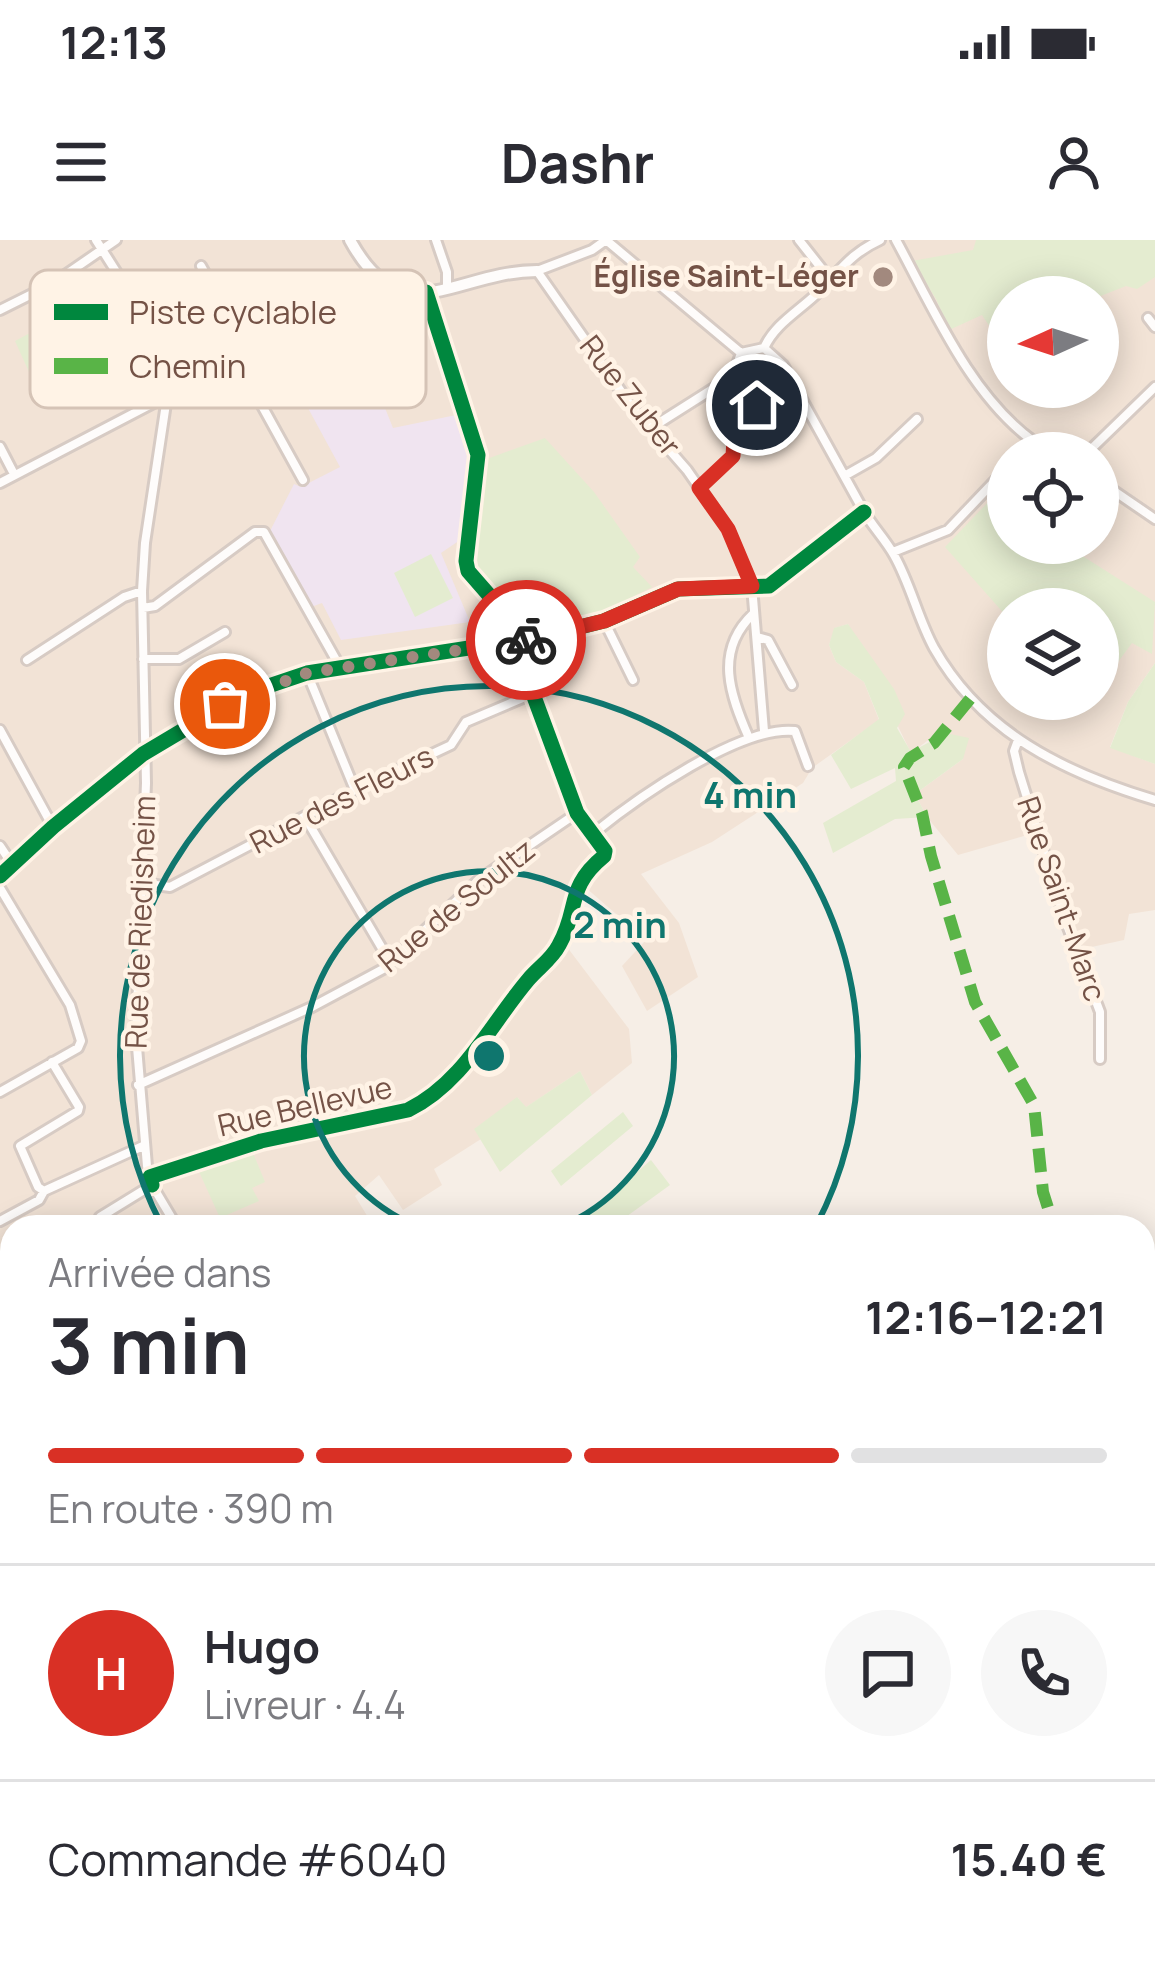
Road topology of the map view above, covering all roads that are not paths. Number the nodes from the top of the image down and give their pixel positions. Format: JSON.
{"nodes":[{"id":1,"x":96,"y":240,"type":"edge"},
{"id":2,"x":350,"y":240,"type":"edge"},
{"id":3,"x":436,"y":240,"type":"edge"},
{"id":4,"x":799,"y":240,"type":"edge"},
{"id":5,"x":880,"y":240,"type":"edge"},
{"id":6,"x":896,"y":240,"type":"edge"},
{"id":7,"x":116,"y":241,"type":"edge"},
{"id":8,"x":611,"y":242,"type":"edge"},
{"id":9,"x":103,"y":250,"type":"junction"},
{"id":10,"x":201,"y":266,"type":"dead end"},
{"id":11,"x":73,"y":270,"type":"edge"},
{"id":12,"x":116,"y":270,"type":"edge"},
{"id":13,"x":203,"y":270,"type":"edge"},
{"id":14,"x":368,"y":270,"type":"edge"},
{"id":15,"x":537,"y":272,"type":"junction"},
{"id":16,"x":829,"y":278,"type":"junction"},
{"id":17,"x":447,"y":288,"type":"junction"},
{"id":18,"x":426,"y":292,"type":"joint"},
{"id":19,"x":30,"y":294,"type":"edge"},
{"id":20,"x":1,"y":308,"type":"edge"},
{"id":21,"x":764,"y":348,"type":"junction"},
{"id":22,"x":741,"y":353,"type":"junction"},
{"id":23,"x":737,"y":372,"type":"junction"},
{"id":24,"x":1155,"y":387,"type":"edge"},
{"id":25,"x":145,"y":408,"type":"edge"},
{"id":26,"x":165,"y":408,"type":"edge"},
{"id":27,"x":263,"y":408,"type":"edge"},
{"id":28,"x":917,"y":419,"type":"dead end"},
{"id":29,"x":651,"y":428,"type":"junction"},
{"id":30,"x":1022,"y":432,"type":"edge"},
{"id":31,"x":1109,"y":432,"type":"edge"},
{"id":32,"x":0,"y":447,"type":"edge"},
{"id":33,"x":14,"y":474,"type":"junction"},
{"id":34,"x":846,"y":475,"type":"junction"},
{"id":35,"x":303,"y":480,"type":"dead end"},
{"id":36,"x":0,"y":483,"type":"edge"},
{"id":37,"x":699,"y":488,"type":"junction"},
{"id":38,"x":987,"y":489,"type":"edge"},
{"id":39,"x":1119,"y":494,"type":"edge"},
{"id":40,"x":864,"y":512,"type":"junction"},
{"id":41,"x":1155,"y":519,"type":"edge"},
{"id":42,"x":892,"y":552,"type":"junction"},
{"id":43,"x":752,"y":586,"type":"junction"},
{"id":44,"x":142,"y":591,"type":"junction"},
{"id":45,"x":142,"y":608,"type":"junction"},
{"id":46,"x":753,"y":614,"type":"junction"},
{"id":47,"x":604,"y":621,"type":"junction"},
{"id":48,"x":225,"y":632,"type":"dead end"},
{"id":49,"x":757,"y":637,"type":"junction"},
{"id":50,"x":515,"y":642,"type":"junction"},
{"id":51,"x":143,"y":659,"type":"junction"},
{"id":52,"x":27,"y":660,"type":"dead end"},
{"id":53,"x":340,"y":667,"type":"junction"},
{"id":54,"x":307,"y":673,"type":"junction"},
{"id":55,"x":633,"y":680,"type":"dead end"},
{"id":56,"x":792,"y":685,"type":"dead end"},
{"id":57,"x":533,"y":694,"type":"junction"},
{"id":58,"x":0,"y":730,"type":"edge"},
{"id":59,"x":764,"y":731,"type":"junction"},
{"id":60,"x":749,"y":737,"type":"junction"},
{"id":61,"x":1018,"y":740,"type":"junction"},
{"id":62,"x":143,"y":754,"type":"junction"},
{"id":63,"x":808,"y":766,"type":"dead end"},
{"id":64,"x":355,"y":790,"type":"junction"},
{"id":65,"x":1155,"y":800,"type":"edge"},
{"id":66,"x":577,"y":813,"type":"junction"},
{"id":67,"x":304,"y":818,"type":"junction"},
{"id":68,"x":52,"y":826,"type":"junction"},
{"id":69,"x":594,"y":833,"type":"junction"},
{"id":70,"x":0,"y":846,"type":"edge"},
{"id":71,"x":12,"y":864,"type":"junction"},
{"id":72,"x":0,"y":876,"type":"edge"},
{"id":73,"x":142,"y":883,"type":"junction"},
{"id":74,"x":0,"y":888,"type":"edge"},
{"id":75,"x":390,"y":962,"type":"junction"},
{"id":76,"x":1100,"y":1059,"type":"dead end"},
{"id":77,"x":52,"y":1062,"type":"junction"},
{"id":78,"x":138,"y":1084,"type":"junction"},
{"id":79,"x":0,"y":1092,"type":"edge"},
{"id":80,"x":143,"y":1146,"type":"junction"},
{"id":81,"x":151,"y":1181,"type":"junction"},
{"id":82,"x":44,"y":1191,"type":"junction"},
{"id":83,"x":11,"y":1215,"type":"edge"},
{"id":84,"x":103,"y":1215,"type":"edge"},
{"id":85,"x":170,"y":1215,"type":"edge"}],
"edges":[{"from":1,"to":9,"type":"street"},
{"from":2,"to":14,"type":"main road"},
{"from":3,"to":17,"type":"street"},
{"from":4,"to":16,"type":"street"},
{"from":5,"to":16,"type":"street"},
{"from":6,"to":30,"type":"street"},
{"from":7,"to":9,"type":"street"},
{"from":8,"to":15,"type":"street"},
{"from":8,"to":22,"type":"street"},
{"from":9,"to":11,"type":"street"},
{"from":9,"to":12,"type":"street"},
{"from":10,"to":13,"type":"street"},
{"from":15,"to":17,"type":"main road"},
{"from":15,"to":29,"type":"street","name":"Rue Zuber"},
{"from":16,"to":21,"type":"street"},
{"from":17,"to":18,"type":"main road"},
{"from":18,"to":50,"type":"street"},
{"from":19,"to":20,"type":"street"},
{"from":21,"to":22,"type":"street"},
{"from":21,"to":34,"type":"street"},
{"from":22,"to":23,"type":"street"},
{"from":23,"to":29,"type":"street"},
{"from":23,"to":37,"type":"street"},
{"from":24,"to":31,"type":"street"},
{"from":25,"to":33,"type":"street"},
{"from":26,"to":44,"type":"street","name":"Rue de Riedisheim"},
{"from":27,"to":35,"type":"street"},
{"from":28,"to":34,"type":"street"},
{"from":29,"to":37,"type":"street","name":"Rue Zuber"},
{"from":32,"to":33,"type":"street"},
{"from":33,"to":36,"type":"street"},
{"from":34,"to":40,"type":"street"},
{"from":37,"to":43,"type":"street","name":"Rue Zuber"},
{"from":38,"to":42,"type":"street"},
{"from":39,"to":41,"type":"street"},
{"from":40,"to":42,"type":"street"},
{"from":40,"to":43,"type":"street"},
{"from":42,"to":61,"type":"street"},
{"from":43,"to":46,"type":"street"},
{"from":43,"to":47,"type":"street"},
{"from":44,"to":45,"type":"street","name":"Rue de Riedisheim"},
{"from":44,"to":52,"type":"street"},
{"from":45,"to":51,"type":"street","name":"Rue de Riedisheim"},
{"from":45,"to":53,"type":"street"},
{"from":46,"to":49,"type":"street"},
{"from":46,"to":60,"type":"street"},
{"from":47,"to":50,"type":"street"},
{"from":47,"to":55,"type":"street"},
{"from":48,"to":51,"type":"street"},
{"from":49,"to":56,"type":"street"},
{"from":49,"to":59,"type":"street"},
{"from":50,"to":53,"type":"street"},
{"from":50,"to":57,"type":"street"},
{"from":51,"to":62,"type":"street","name":"Rue de Riedisheim"},
{"from":53,"to":54,"type":"street"},
{"from":54,"to":62,"type":"street"},
{"from":54,"to":64,"type":"street"},
{"from":57,"to":64,"type":"street","name":"Rue des Fleurs"},
{"from":57,"to":66,"type":"street"},
{"from":58,"to":68,"type":"street"},
{"from":59,"to":60,"type":"street"},
{"from":59,"to":63,"type":"street"},
{"from":60,"to":69,"type":"street"},
{"from":61,"to":65,"type":"street"},
{"from":61,"to":76,"type":"street","name":"Rue Saint-Marc"},
{"from":62,"to":68,"type":"street"},
{"from":62,"to":73,"type":"street","name":"Rue de Riedisheim"},
{"from":64,"to":67,"type":"street","name":"Rue des Fleurs"},
{"from":66,"to":69,"type":"street"},
{"from":66,"to":75,"type":"street","name":"Rue de Soultz"},
{"from":67,"to":73,"type":"street","name":"Rue des Fleurs"},
{"from":67,"to":75,"type":"street"},
{"from":68,"to":71,"type":"street"},
{"from":69,"to":81,"type":"street","name":"Rue Bellevue"},
{"from":70,"to":71,"type":"street"},
{"from":71,"to":72,"type":"street"},
{"from":73,"to":78,"type":"street","name":"Rue de Riedisheim"},
{"from":74,"to":77,"type":"street"},
{"from":75,"to":78,"type":"street","name":"Rue de Soultz"},
{"from":77,"to":79,"type":"street"},
{"from":77,"to":82,"type":"street"},
{"from":78,"to":80,"type":"street","name":"Rue de Riedisheim"},
{"from":80,"to":81,"type":"street","name":"Rue de Riedisheim"},
{"from":80,"to":82,"type":"street"},
{"from":81,"to":84,"type":"street"},
{"from":81,"to":85,"type":"street","name":"Rue de Riedisheim"},
{"from":82,"to":83,"type":"street"}]}
